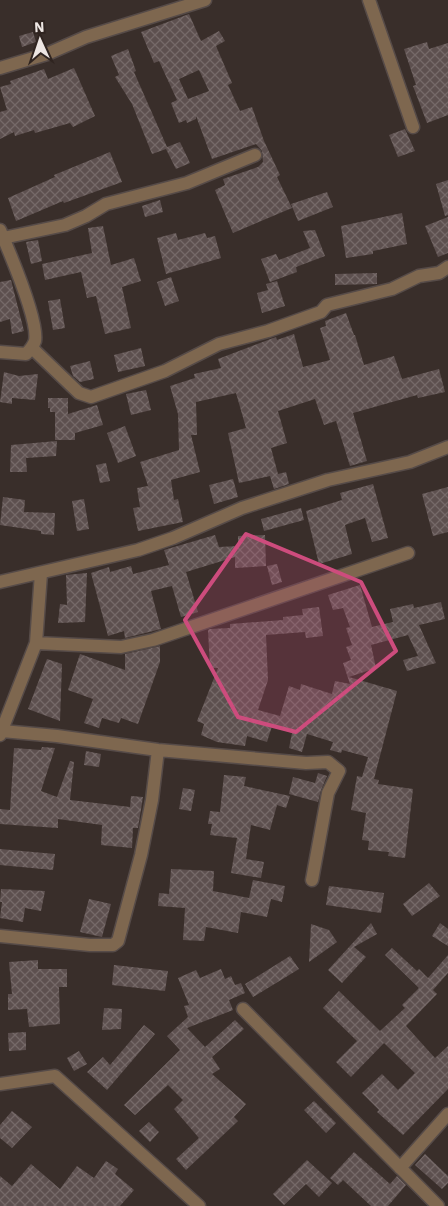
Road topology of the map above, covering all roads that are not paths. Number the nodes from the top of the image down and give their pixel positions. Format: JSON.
{"nodes":[{"id":1,"x":205,"y":0,"type":"edge"},
{"id":2,"x":369,"y":0,"type":"edge"},
{"id":3,"x":0,"y":68,"type":"edge"},
{"id":4,"x":413,"y":127,"type":"dead end"},
{"id":5,"x":255,"y":155,"type":"dead end"},
{"id":6,"x":2,"y":234,"type":"edge"},
{"id":7,"x":448,"y":267,"type":"edge"},
{"id":8,"x":32,"y":348,"type":"junction"},
{"id":9,"x":0,"y":352,"type":"edge"},
{"id":10,"x":448,"y":447,"type":"edge"},
{"id":11,"x":408,"y":553,"type":"dead end"},
{"id":12,"x":41,"y":573,"type":"junction"},
{"id":13,"x":0,"y":582,"type":"edge"},
{"id":14,"x":36,"y":643,"type":"junction"},
{"id":15,"x":1,"y":733,"type":"edge"},
{"id":16,"x":158,"y":750,"type":"junction"},
{"id":17,"x":312,"y":880,"type":"dead end"},
{"id":18,"x":0,"y":936,"type":"edge"},
{"id":19,"x":243,"y":1009,"type":"dead end"},
{"id":20,"x":0,"y":1084,"type":"edge"},
{"id":21,"x":448,"y":1114,"type":"edge"},
{"id":22,"x":400,"y":1168,"type":"junction"},
{"id":23,"x":198,"y":1206,"type":"edge"},
{"id":24,"x":438,"y":1206,"type":"edge"}],
"edges":[{"from":1,"to":3,"type":"street"},
{"from":2,"to":4,"type":"street"},
{"from":5,"to":6,"type":"street"},
{"from":6,"to":8,"type":"street"},
{"from":7,"to":8,"type":"street"},
{"from":8,"to":9,"type":"street"},
{"from":10,"to":12,"type":"street"},
{"from":11,"to":14,"type":"street"},
{"from":12,"to":13,"type":"street"},
{"from":12,"to":14,"type":"street"},
{"from":14,"to":15,"type":"street"},
{"from":15,"to":16,"type":"street"},
{"from":16,"to":17,"type":"street"},
{"from":16,"to":18,"type":"street"},
{"from":19,"to":22,"type":"street"},
{"from":20,"to":23,"type":"street"},
{"from":21,"to":22,"type":"street"},
{"from":22,"to":24,"type":"street"}]}
